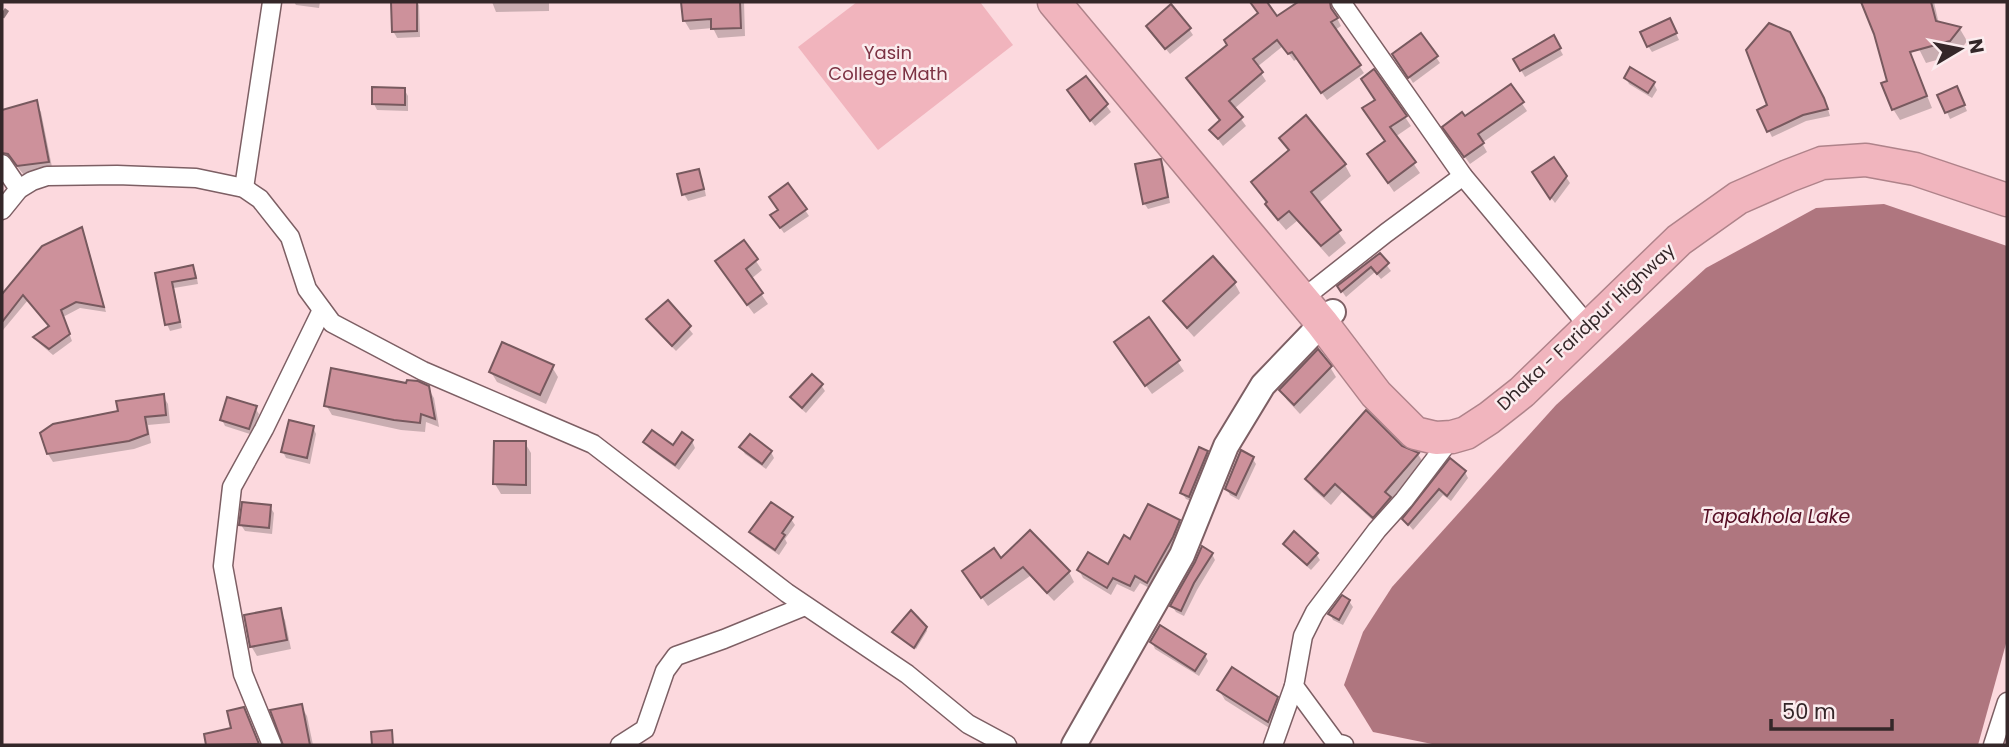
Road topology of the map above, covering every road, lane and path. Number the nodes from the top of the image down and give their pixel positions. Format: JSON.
{"nodes":[{"id":1,"x":272,"y":2,"type":"edge"},
{"id":2,"x":1054,"y":2,"type":"edge"},
{"id":3,"x":1077,"y":2,"type":"edge"},
{"id":4,"x":1341,"y":2,"type":"edge"},
{"id":5,"x":1161,"y":119,"type":"junction"},
{"id":6,"x":2,"y":164,"type":"edge"},
{"id":7,"x":1462,"y":176,"type":"junction"},
{"id":8,"x":2007,"y":186,"type":"edge"},
{"id":9,"x":244,"y":188,"type":"junction"},
{"id":10,"x":19,"y":189,"type":"junction"},
{"id":11,"x":1735,"y":192,"type":"junction"},
{"id":12,"x":2007,"y":200,"type":"edge"},
{"id":13,"x":2,"y":210,"type":"edge"},
{"id":14,"x":1323,"y":308,"type":"junction"},
{"id":15,"x":323,"y":310,"type":"junction"},
{"id":16,"x":1580,"y":316,"type":"junction"},
{"id":17,"x":1452,"y":437,"type":"junction"},
{"id":18,"x":806,"y":606,"type":"junction"},
{"id":19,"x":1294,"y":686,"type":"junction"},
{"id":20,"x":2007,"y":702,"type":"edge"},
{"id":21,"x":272,"y":745,"type":"edge"},
{"id":22,"x":620,"y":745,"type":"edge"},
{"id":23,"x":1007,"y":745,"type":"edge"},
{"id":24,"x":1074,"y":745,"type":"edge"},
{"id":25,"x":1273,"y":745,"type":"edge"},
{"id":26,"x":1344,"y":745,"type":"edge"},
{"id":27,"x":1993,"y":745,"type":"edge"}],
"edges":[{"from":1,"to":9,"type":"street"},
{"from":2,"to":5,"type":"highway","name":"Dhaka - Faridpur Highway"},
{"from":3,"to":5,"type":"highway","name":"Dhaka - Faridpur Highway"},
{"from":4,"to":7,"type":"street"},
{"from":5,"to":14,"type":"highway","name":"Dhaka - Faridpur Highway"},
{"from":6,"to":10,"type":"street"},
{"from":7,"to":14,"type":"street"},
{"from":7,"to":16,"type":"street"},
{"from":8,"to":11,"type":"highway","name":"Dhaka - Faridpur Highway"},
{"from":9,"to":10,"type":"street"},
{"from":9,"to":15,"type":"street"},
{"from":10,"to":13,"type":"street"},
{"from":11,"to":12,"type":"highway","name":"Dhaka - Faridpur Highway"},
{"from":11,"to":16,"type":"highway","name":"Dhaka - Faridpur Highway"},
{"from":11,"to":17,"type":"highway","name":"Dhaka - Faridpur Highway"},
{"from":14,"to":16,"type":"highway","name":"Dhaka - Faridpur Highway"},
{"from":14,"to":17,"type":"highway","name":"Dhaka - Faridpur Highway"},
{"from":14,"to":24,"type":"main road"},
{"from":15,"to":18,"type":"street"},
{"from":15,"to":21,"type":"street"},
{"from":17,"to":19,"type":"street"},
{"from":18,"to":22,"type":"street"},
{"from":18,"to":23,"type":"street"},
{"from":19,"to":25,"type":"street"},
{"from":19,"to":26,"type":"street"},
{"from":20,"to":27,"type":"street"}]}
